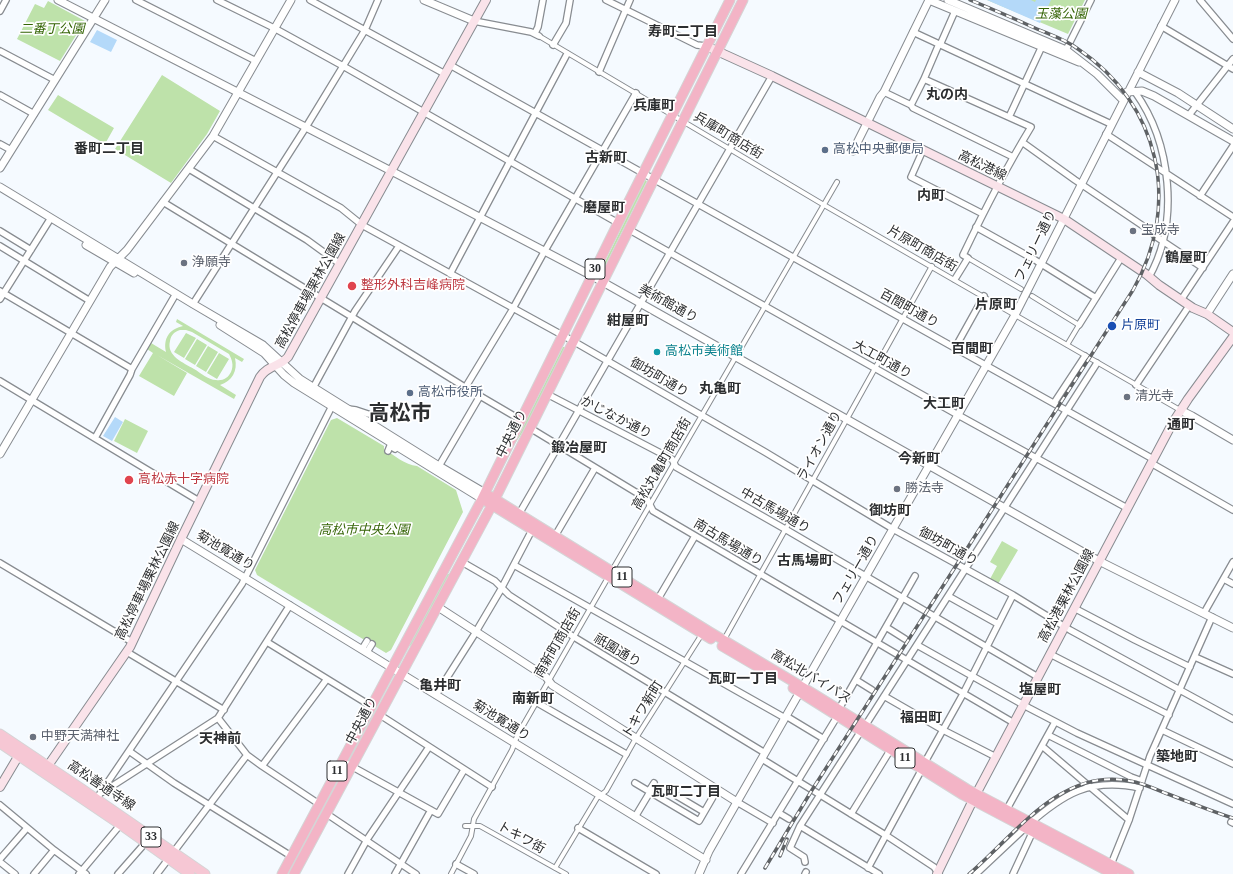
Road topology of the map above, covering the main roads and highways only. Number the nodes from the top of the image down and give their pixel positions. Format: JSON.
{"nodes":[{"id":1,"x":486,"y":0,"type":"edge"},
{"id":2,"x":730,"y":0,"type":"edge"},
{"id":3,"x":743,"y":0,"type":"edge"},
{"id":4,"x":706,"y":46,"type":"junction"},
{"id":5,"x":717,"y":50,"type":"junction"},
{"id":6,"x":1233,"y":332,"type":"edge"},
{"id":7,"x":1233,"y":337,"type":"edge"},
{"id":8,"x":484,"y":496,"type":"junction"},
{"id":9,"x":493,"y":502,"type":"junction"},
{"id":10,"x":801,"y":690,"type":"junction"},
{"id":11,"x":863,"y":728,"type":"junction"},
{"id":12,"x":0,"y":734,"type":"edge"},
{"id":13,"x":0,"y":743,"type":"edge"},
{"id":14,"x":20,"y":753,"type":"junction"},
{"id":15,"x":924,"y":766,"type":"junction"},
{"id":16,"x":45,"y":769,"type":"junction"},
{"id":17,"x":0,"y":787,"type":"edge"},
{"id":18,"x":975,"y":797,"type":"junction"},
{"id":19,"x":1030,"y":827,"type":"junction"},
{"id":20,"x":171,"y":855,"type":"junction"},
{"id":21,"x":1110,"y":871,"type":"edge"},
{"id":22,"x":938,"y":873,"type":"edge"},
{"id":23,"x":190,"y":874,"type":"edge"},
{"id":24,"x":205,"y":874,"type":"edge"},
{"id":25,"x":282,"y":874,"type":"edge"},
{"id":26,"x":294,"y":874,"type":"edge"},
{"id":27,"x":1130,"y":874,"type":"edge"}],
"edges":[{"from":1,"to":16,"type":"main road","name":"高松停車場栗林公園線"},
{"from":2,"to":4,"type":"highway","name":"中央通り","number":"30"},
{"from":3,"to":5,"type":"highway","name":"中央通り","number":"30"},
{"from":4,"to":5,"type":"main road","name":"高松港線"},
{"from":4,"to":8,"type":"highway","name":"中央通り","number":"30"},
{"from":5,"to":6,"type":"main road","name":"高松港線"},
{"from":5,"to":9,"type":"highway","name":"中央通り","number":"30"},
{"from":7,"to":18,"type":"main road","name":"高松港栗林公園線"},
{"from":8,"to":9,"type":"highway","name":"高松北バイパス","number":"11"},
{"from":8,"to":25,"type":"highway","name":"中央通り","number":"11"},
{"from":9,"to":10,"type":"highway","name":"高松北バイパス","number":"11"},
{"from":9,"to":10,"type":"highway","name":"高松北バイパス","number":"11"},
{"from":9,"to":26,"type":"highway","name":"中央通り","number":"11"},
{"from":10,"to":11,"type":"highway","name":"高松北バイパス","number":"11"},
{"from":11,"to":15,"type":"highway","name":"高松北バイパス","number":"11"},
{"from":11,"to":15,"type":"highway","name":"高松北バイパス","number":"11"},
{"from":12,"to":14,"type":"main road","name":"高松善通寺線","number":"33"},
{"from":13,"to":14,"type":"main road","name":"高松善通寺線","number":"33"},
{"from":14,"to":16,"type":"main road","name":"高松善通寺線","number":"33"},
{"from":14,"to":17,"type":"main road"},
{"from":15,"to":18,"type":"highway","name":"高松北バイパス","number":"11"},
{"from":16,"to":20,"type":"main road","name":"高松善通寺線","number":"33"},
{"from":18,"to":19,"type":"highway","name":"高松北バイパス","number":"11"},
{"from":18,"to":19,"type":"highway","name":"高松北バイパス","number":"11"},
{"from":18,"to":22,"type":"main road","name":"高松港栗林公園線"},
{"from":19,"to":21,"type":"highway","name":"高松北バイパス","number":"11"},
{"from":20,"to":23,"type":"main road","name":"高松善通寺線","number":"33"},
{"from":20,"to":24,"type":"main road","name":"高松善通寺線","number":"33"},
{"from":21,"to":27,"type":"highway","name":"高松北バイパス","number":"11"}]}
